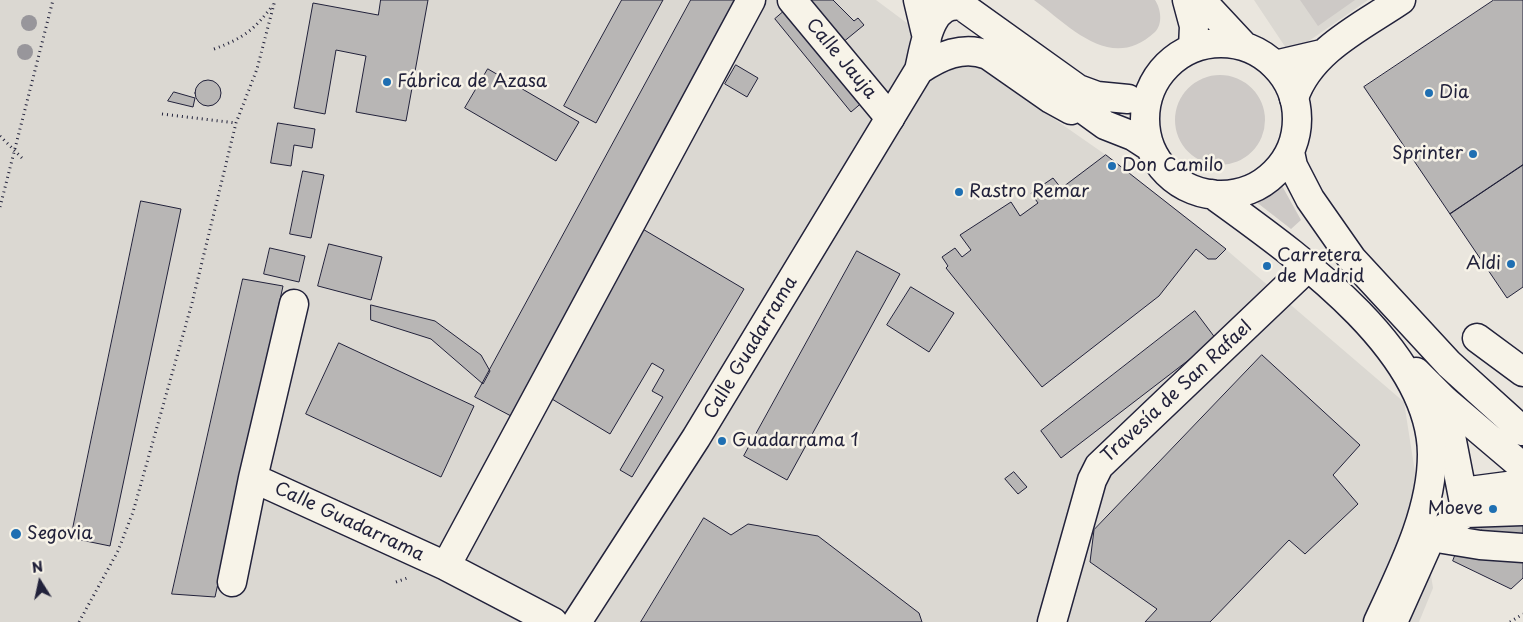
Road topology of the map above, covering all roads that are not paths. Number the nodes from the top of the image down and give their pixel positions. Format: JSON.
{"nodes":[{"id":1,"x":751,"y":0,"type":"edge"},
{"id":2,"x":792,"y":0,"type":"edge"},
{"id":3,"x":971,"y":0,"type":"edge"},
{"id":4,"x":1187,"y":0,"type":"edge"},
{"id":5,"x":1201,"y":0,"type":"edge"},
{"id":6,"x":1402,"y":0,"type":"edge"},
{"id":7,"x":931,"y":2,"type":"edge"},
{"id":8,"x":1244,"y":46,"type":"junction"},
{"id":9,"x":1193,"y":48,"type":"junction"},
{"id":10,"x":1322,"y":54,"type":"junction"},
{"id":11,"x":1275,"y":65,"type":"junction"},
{"id":12,"x":919,"y":70,"type":"junction"},
{"id":13,"x":1138,"y":96,"type":"junction"},
{"id":14,"x":1294,"y":98,"type":"junction"},
{"id":15,"x":890,"y":118,"type":"junction"},
{"id":16,"x":1105,"y":125,"type":"junction"},
{"id":17,"x":1150,"y":146,"type":"junction"},
{"id":18,"x":1290,"y":152,"type":"junction"},
{"id":19,"x":1212,"y":194,"type":"junction"},
{"id":20,"x":1308,"y":267,"type":"junction"},
{"id":21,"x":294,"y":304,"type":"dead end"},
{"id":22,"x":1378,"y":333,"type":"junction"},
{"id":23,"x":1477,"y":338,"type":"dead end"},
{"id":24,"x":1523,"y":372,"type":"edge"},
{"id":25,"x":1444,"y":400,"type":"junction"},
{"id":26,"x":1523,"y":432,"type":"edge"},
{"id":27,"x":1523,"y":467,"type":"edge"},
{"id":28,"x":253,"y":478,"type":"junction"},
{"id":29,"x":1523,"y":484,"type":"edge"},
{"id":30,"x":1464,"y":503,"type":"junction"},
{"id":31,"x":1523,"y":511,"type":"edge"},
{"id":32,"x":1431,"y":537,"type":"junction"},
{"id":33,"x":1523,"y":548,"type":"edge"},
{"id":34,"x":446,"y":566,"type":"junction"},
{"id":35,"x":232,"y":582,"type":"dead end"},
{"id":36,"x":552,"y":622,"type":"edge"},
{"id":37,"x":577,"y":622,"type":"edge"},
{"id":38,"x":1052,"y":622,"type":"edge"},
{"id":39,"x":1378,"y":622,"type":"edge"},
{"id":40,"x":1393,"y":622,"type":"edge"}],
"edges":[{"from":1,"to":34,"type":"main road","name":"Calle Guadarrama"},
{"from":2,"to":15,"type":"main road","name":"Calle Jauja"},
{"from":3,"to":13,"type":"main road"},
{"from":4,"to":9,"type":"main road"},
{"from":5,"to":8,"type":"main road"},
{"from":6,"to":10,"type":"main road"},
{"from":7,"to":12,"type":"main road"},
{"from":7,"to":13,"type":"main road"},
{"from":7,"to":16,"type":"main road"},
{"from":8,"to":9,"type":"main road"},
{"from":8,"to":11,"type":"main road"},
{"from":9,"to":13,"type":"main road"},
{"from":10,"to":11,"type":"main road"},
{"from":10,"to":14,"type":"main road"},
{"from":11,"to":14,"type":"main road"},
{"from":12,"to":15,"type":"main road","name":"Calle Guadarrama"},
{"from":12,"to":16,"type":"main road"},
{"from":13,"to":17,"type":"main road"},
{"from":14,"to":18,"type":"main road"},
{"from":15,"to":37,"type":"main road","name":"Calle Guadarrama"},
{"from":16,"to":17,"type":"main road"},
{"from":17,"to":19,"type":"main road"},
{"from":18,"to":19,"type":"main road"},
{"from":18,"to":26,"type":"main road"},
{"from":19,"to":20,"type":"main road"},
{"from":20,"to":22,"type":"main road"},
{"from":20,"to":38,"type":"main road","name":"Travesía de San Rafael"},
{"from":21,"to":28,"type":"main road","name":"Calle Guadarrama"},
{"from":22,"to":25,"type":"main road"},
{"from":22,"to":39,"type":"main road"},
{"from":23,"to":24,"type":"main road"},
{"from":25,"to":27,"type":"main road"},
{"from":25,"to":30,"type":"main road"},
{"from":28,"to":34,"type":"main road","name":"Calle Guadarrama"},
{"from":28,"to":35,"type":"main road","name":"Calle Guadarrama"},
{"from":29,"to":30,"type":"main road"},
{"from":30,"to":31,"type":"main road"},
{"from":30,"to":32,"type":"main road"},
{"from":32,"to":33,"type":"main road"},
{"from":32,"to":40,"type":"main road"},
{"from":34,"to":36,"type":"main road","name":"Calle Guadarrama"}]}
